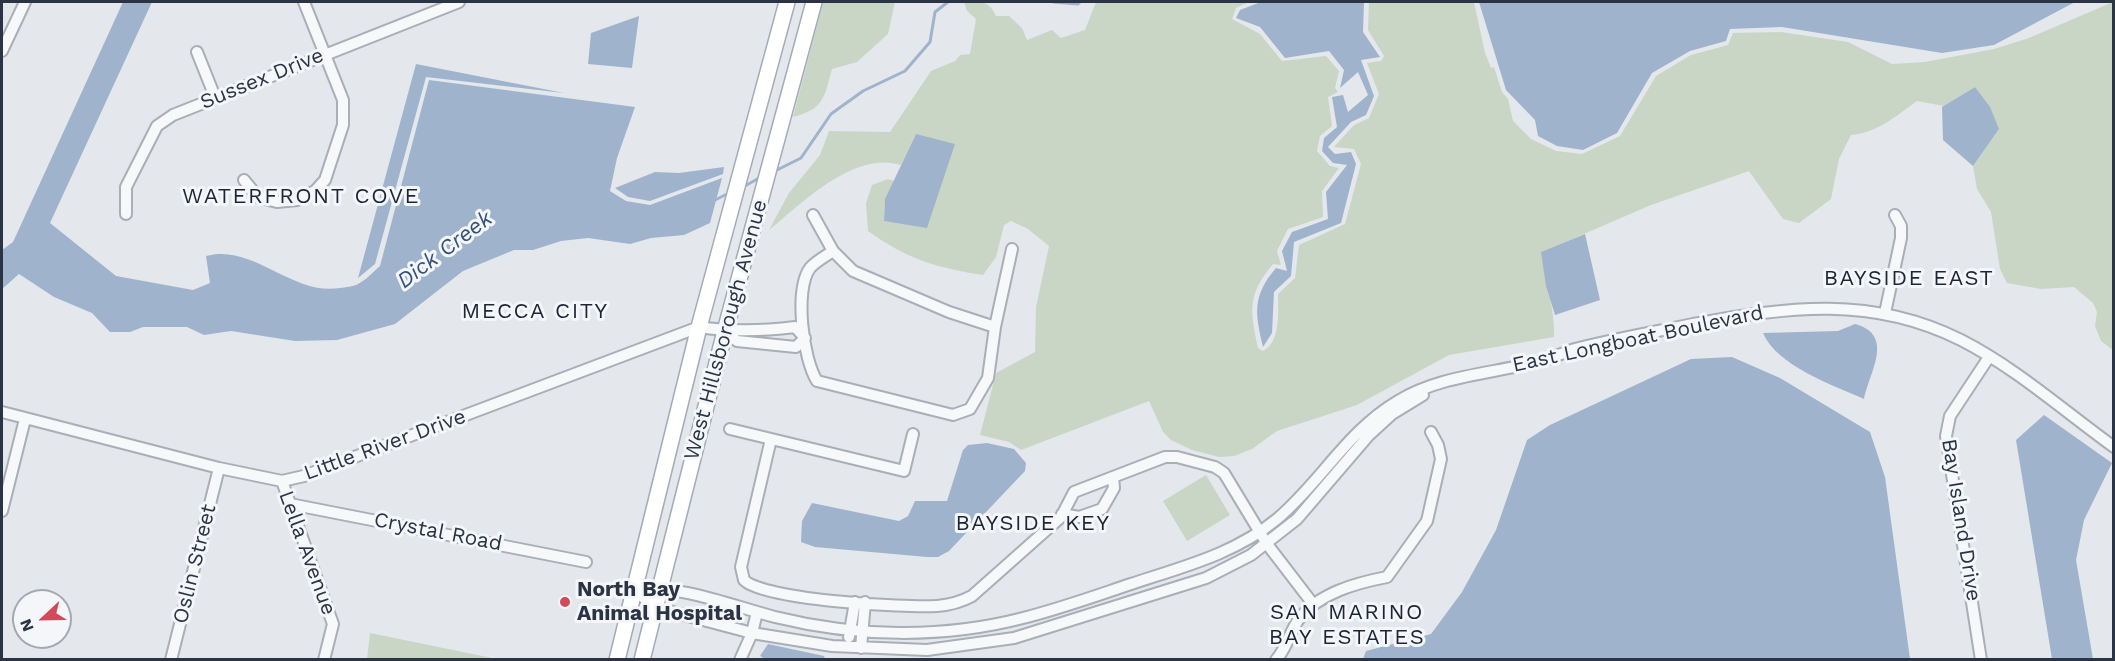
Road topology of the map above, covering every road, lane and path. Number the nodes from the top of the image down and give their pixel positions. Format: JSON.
{"nodes":[{"id":1,"x":25,"y":2,"type":"edge"},
{"id":2,"x":304,"y":2,"type":"edge"},
{"id":3,"x":459,"y":2,"type":"edge"},
{"id":4,"x":787,"y":2,"type":"edge"},
{"id":5,"x":814,"y":2,"type":"edge"},
{"id":6,"x":2,"y":51,"type":"edge"},
{"id":7,"x":197,"y":52,"type":"dead end"},
{"id":8,"x":324,"y":54,"type":"junction"},
{"id":9,"x":215,"y":98,"type":"junction"},
{"id":10,"x":244,"y":180,"type":"dead end"},
{"id":11,"x":126,"y":214,"type":"dead end"},
{"id":12,"x":813,"y":215,"type":"dead end"},
{"id":13,"x":1895,"y":215,"type":"dead end"},
{"id":14,"x":1012,"y":249,"type":"dead end"},
{"id":15,"x":833,"y":251,"type":"junction"},
{"id":16,"x":1885,"y":313,"type":"junction"},
{"id":17,"x":699,"y":327,"type":"junction"},
{"id":18,"x":995,"y":327,"type":"junction"},
{"id":19,"x":782,"y":328,"type":"junction"},
{"id":20,"x":725,"y":331,"type":"junction"},
{"id":21,"x":805,"y":338,"type":"junction"},
{"id":22,"x":781,"y":345,"type":"junction"},
{"id":23,"x":1989,"y":357,"type":"junction"},
{"id":24,"x":1450,"y":380,"type":"junction"},
{"id":25,"x":2,"y":412,"type":"edge"},
{"id":26,"x":25,"y":419,"type":"junction"},
{"id":27,"x":730,"y":429,"type":"dead end"},
{"id":28,"x":1431,"y":432,"type":"dead end"},
{"id":29,"x":913,"y":434,"type":"dead end"},
{"id":30,"x":771,"y":439,"type":"junction"},
{"id":31,"x":2114,"y":447,"type":"edge"},
{"id":32,"x":219,"y":468,"type":"junction"},
{"id":33,"x":1113,"y":477,"type":"junction"},
{"id":34,"x":282,"y":481,"type":"junction"},
{"id":35,"x":291,"y":504,"type":"junction"},
{"id":36,"x":2,"y":511,"type":"edge"},
{"id":37,"x":1062,"y":514,"type":"junction"},
{"id":38,"x":1260,"y":532,"type":"junction"},
{"id":39,"x":1267,"y":544,"type":"junction"},
{"id":40,"x":585,"y":562,"type":"dead end"},
{"id":41,"x":659,"y":587,"type":"junction"},
{"id":42,"x":634,"y":589,"type":"junction"},
{"id":43,"x":860,"y":602,"type":"junction"},
{"id":44,"x":1313,"y":604,"type":"junction"},
{"id":45,"x":654,"y":607,"type":"junction"},
{"id":46,"x":757,"y":612,"type":"junction"},
{"id":47,"x":850,"y":631,"type":"junction"},
{"id":48,"x":863,"y":632,"type":"junction"},
{"id":49,"x":752,"y":633,"type":"junction"},
{"id":50,"x":848,"y":647,"type":"junction"},
{"id":51,"x":865,"y":652,"type":"edge"},
{"id":52,"x":171,"y":660,"type":"edge"},
{"id":53,"x":324,"y":660,"type":"edge"},
{"id":54,"x":617,"y":660,"type":"edge"},
{"id":55,"x":642,"y":660,"type":"edge"},
{"id":56,"x":740,"y":660,"type":"edge"},
{"id":57,"x":1276,"y":660,"type":"edge"},
{"id":58,"x":1981,"y":660,"type":"edge"}],
"edges":[{"from":1,"to":6,"type":"street"},
{"from":2,"to":8,"type":"street"},
{"from":3,"to":8,"type":"street","name":"Sussex Drive"},
{"from":4,"to":17,"type":"main road","name":"West Hillsborough Avenue"},
{"from":5,"to":20,"type":"main road","name":"West Hillsborough Avenue"},
{"from":7,"to":9,"type":"street"},
{"from":8,"to":9,"type":"street","name":"Sussex Drive"},
{"from":8,"to":10,"type":"street"},
{"from":9,"to":11,"type":"street","name":"Sussex Drive"},
{"from":12,"to":15,"type":"street"},
{"from":13,"to":16,"type":"street"},
{"from":14,"to":18,"type":"street"},
{"from":15,"to":18,"type":"street"},
{"from":15,"to":21,"type":"street"},
{"from":16,"to":23,"type":"street","name":"East Longboat Boulevard"},
{"from":16,"to":24,"type":"street","name":"East Longboat Boulevard"},
{"from":17,"to":20,"type":"street","name":"Little River Drive"},
{"from":17,"to":34,"type":"street","name":"Little River Drive"},
{"from":17,"to":42,"type":"main road","name":"West Hillsborough Avenue"},
{"from":18,"to":21,"type":"street"},
{"from":19,"to":20,"type":"street"},
{"from":19,"to":21,"type":"street"},
{"from":19,"to":22,"type":"street"},
{"from":20,"to":22,"type":"street"},
{"from":20,"to":41,"type":"main road","name":"West Hillsborough Avenue"},
{"from":21,"to":22,"type":"street"},
{"from":23,"to":31,"type":"street","name":"East Longboat Boulevard"},
{"from":23,"to":58,"type":"street","name":"Bay Island Drive"},
{"from":24,"to":38,"type":"street","name":"East Longboat Boulevard"},
{"from":24,"to":39,"type":"street","name":"East Longboat Boulevard"},
{"from":25,"to":26,"type":"street","name":"Little River Drive"},
{"from":26,"to":32,"type":"street","name":"Little River Drive"},
{"from":26,"to":36,"type":"street"},
{"from":27,"to":30,"type":"street"},
{"from":28,"to":44,"type":"street"},
{"from":29,"to":30,"type":"street"},
{"from":30,"to":43,"type":"street"},
{"from":32,"to":34,"type":"street","name":"Little River Drive"},
{"from":32,"to":52,"type":"street","name":"Oslin Street"},
{"from":33,"to":37,"type":"street"},
{"from":33,"to":37,"type":"street"},
{"from":33,"to":38,"type":"street"},
{"from":34,"to":35,"type":"street","name":"Lella Avenue"},
{"from":35,"to":40,"type":"street","name":"Crystal Road"},
{"from":35,"to":53,"type":"street","name":"Lella Avenue"},
{"from":37,"to":43,"type":"street"},
{"from":38,"to":39,"type":"street"},
{"from":38,"to":48,"type":"street","name":"East Longboat Boulevard"},
{"from":39,"to":44,"type":"street"},
{"from":39,"to":51,"type":"street","name":"East Longboat Boulevard"},
{"from":41,"to":42,"type":"street","name":"East Longboat Boulevard"},
{"from":41,"to":45,"type":"main road","name":"West Hillsborough Avenue"},
{"from":41,"to":46,"type":"street","name":"East Longboat Boulevard"},
{"from":42,"to":45,"type":"street","name":"East Longboat Boulevard"},
{"from":42,"to":54,"type":"main road","name":"West Hillsborough Avenue"},
{"from":43,"to":47,"type":"street"},
{"from":43,"to":48,"type":"street"},
{"from":44,"to":57,"type":"street"},
{"from":45,"to":49,"type":"street","name":"East Longboat Boulevard"},
{"from":45,"to":55,"type":"main road","name":"West Hillsborough Avenue"},
{"from":46,"to":47,"type":"street","name":"East Longboat Boulevard"},
{"from":46,"to":49,"type":"street"},
{"from":47,"to":48,"type":"street","name":"East Longboat Boulevard"},
{"from":47,"to":50,"type":"street"},
{"from":48,"to":51,"type":"street"},
{"from":49,"to":50,"type":"street","name":"East Longboat Boulevard"},
{"from":49,"to":56,"type":"street"},
{"from":50,"to":51,"type":"street","name":"East Longboat Boulevard"}]}
